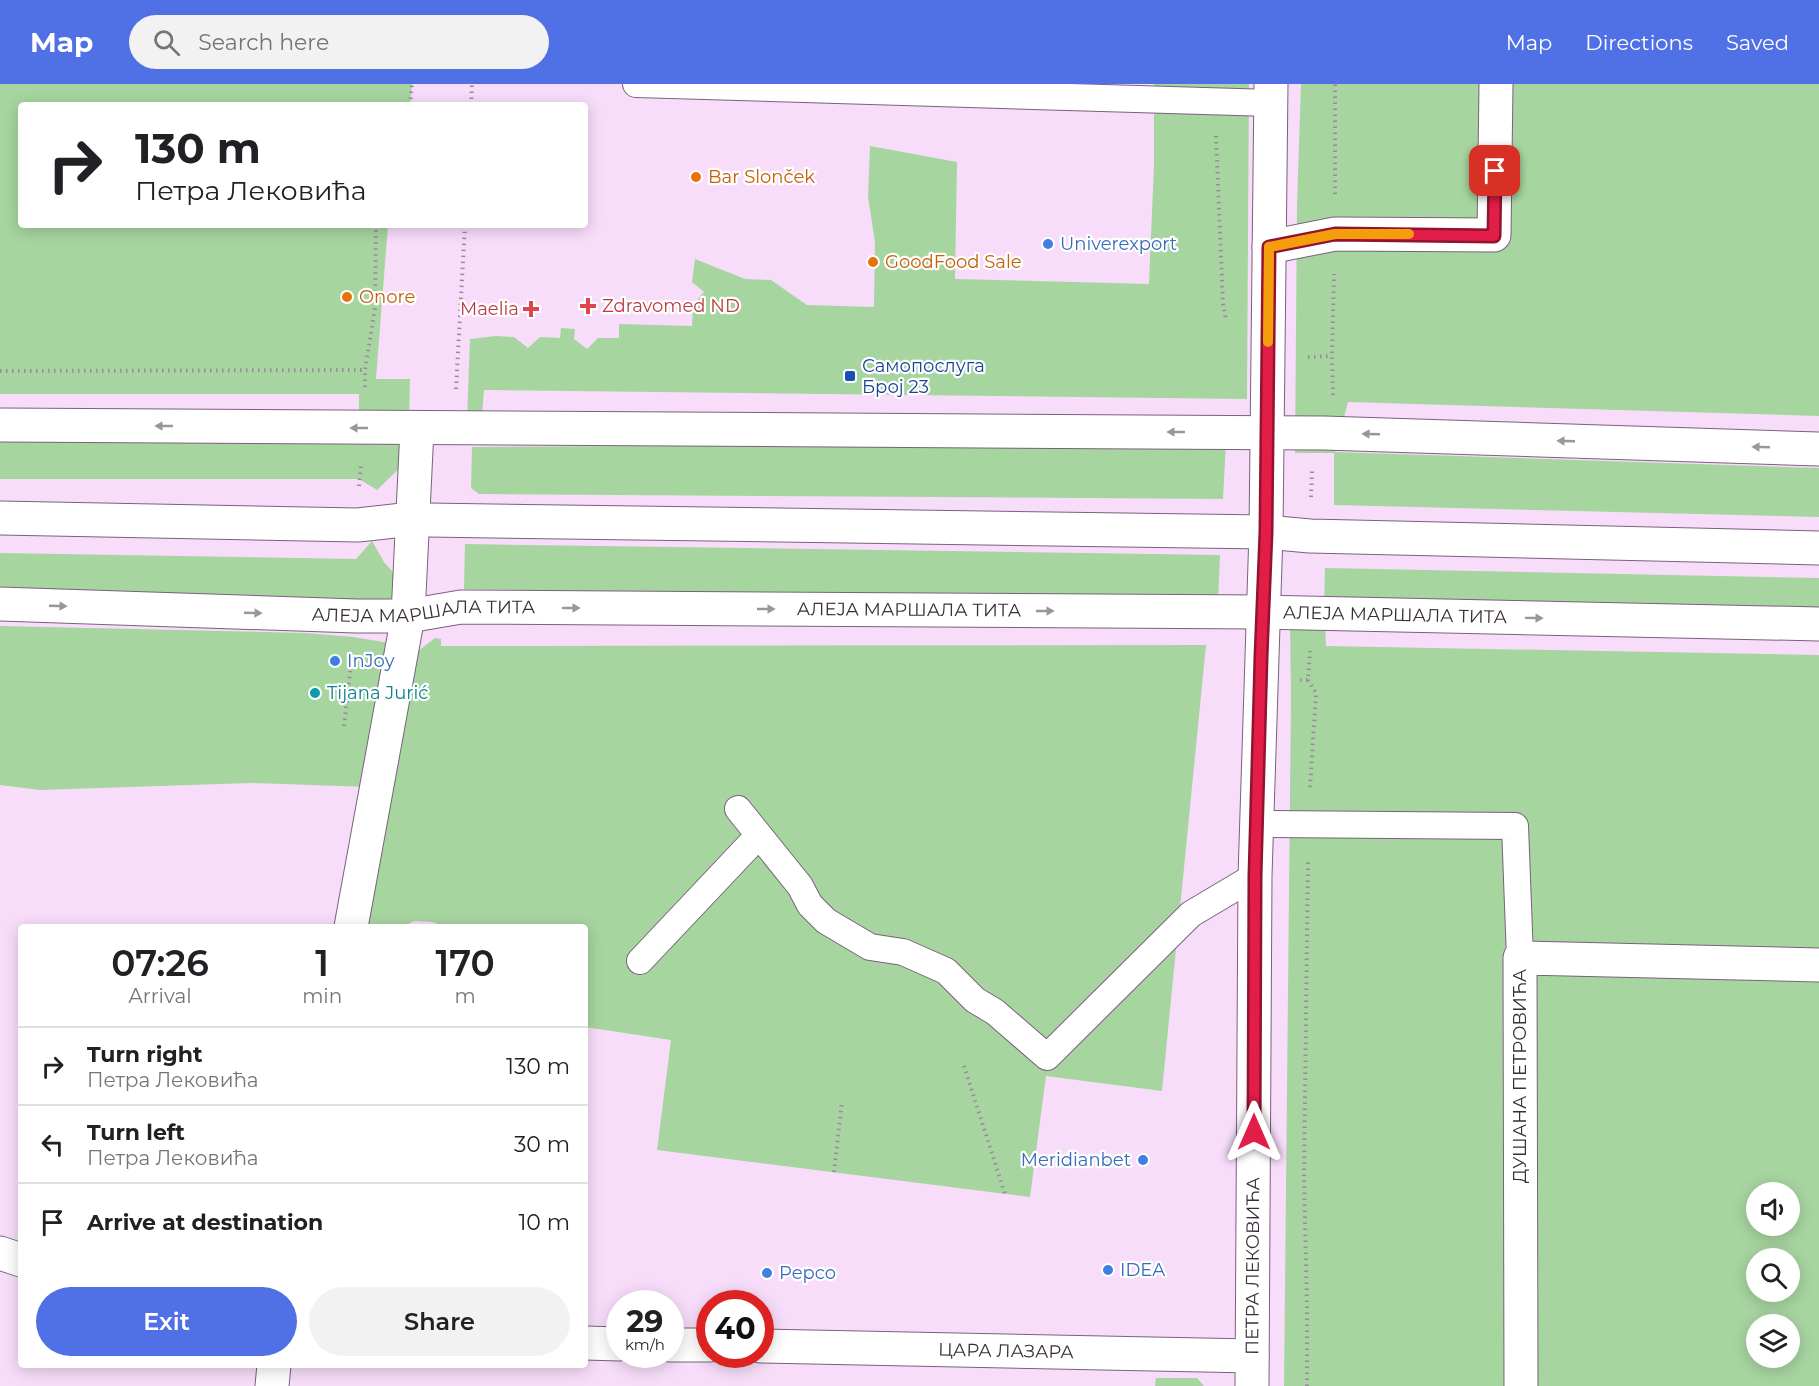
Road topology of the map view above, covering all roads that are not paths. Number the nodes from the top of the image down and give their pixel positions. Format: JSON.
{"nodes":[{"id":1,"x":636,"y":84,"type":"edge"},
{"id":2,"x":1496,"y":84,"type":"edge"},
{"id":3,"x":1125,"y":91,"type":"edge"},
{"id":4,"x":1271,"y":93,"type":"edge"},
{"id":5,"x":1269,"y":247,"type":"junction"},
{"id":6,"x":0,"y":425,"type":"edge"},
{"id":7,"x":417,"y":429,"type":"junction"},
{"id":8,"x":1267,"y":433,"type":"junction"},
{"id":9,"x":1819,"y":449,"type":"edge"},
{"id":10,"x":0,"y":518,"type":"edge"},
{"id":11,"x":413,"y":520,"type":"junction"},
{"id":12,"x":1266,"y":532,"type":"junction"},
{"id":13,"x":1819,"y":548,"type":"edge"},
{"id":14,"x":0,"y":604,"type":"edge"},
{"id":15,"x":1262,"y":612,"type":"junction"},
{"id":16,"x":408,"y":616,"type":"junction"},
{"id":17,"x":1819,"y":624,"type":"edge"},
{"id":18,"x":738,"y":809,"type":"dead end"},
{"id":19,"x":1257,"y":824,"type":"junction"},
{"id":20,"x":759,"y":835,"type":"junction"},
{"id":21,"x":1255,"y":876,"type":"junction"},
{"id":22,"x":352,"y":924,"type":"edge"},
{"id":23,"x":1520,"y":958,"type":"junction"},
{"id":24,"x":640,"y":962,"type":"dead end"},
{"id":25,"x":1819,"y":965,"type":"edge"},
{"id":26,"x":0,"y":1253,"type":"edge"},
{"id":27,"x":18,"y":1259,"type":"edge"},
{"id":28,"x":588,"y":1343,"type":"edge"},
{"id":29,"x":606,"y":1344,"type":"edge"},
{"id":30,"x":774,"y":1347,"type":"edge"},
{"id":31,"x":274,"y":1368,"type":"edge"},
{"id":32,"x":1252,"y":1371,"type":"edge"},
{"id":33,"x":272,"y":1386,"type":"edge"},
{"id":34,"x":1521,"y":1386,"type":"edge"}],
"edges":[{"from":1,"to":3,"type":"lane"},
{"from":2,"to":5,"type":"street"},
{"from":3,"to":4,"type":"lane"},
{"from":4,"to":5,"type":"street","name":"ПЕТРА ЛЕКОВИЋА"},
{"from":5,"to":8,"type":"street","name":"ПЕТРА ЛЕКОВИЋА"},
{"from":7,"to":6,"type":"street","one_way":true},
{"from":8,"to":7,"type":"street","one_way":true},
{"from":7,"to":11,"type":"street"},
{"from":9,"to":8,"type":"street","one_way":true},
{"from":8,"to":12,"type":"street","name":"ПЕТРА ЛЕКОВИЋА"},
{"from":10,"to":11,"type":"street"},
{"from":11,"to":12,"type":"street"},
{"from":11,"to":16,"type":"street"},
{"from":12,"to":13,"type":"street"},
{"from":12,"to":15,"type":"street","name":"ПЕТРА ЛЕКОВИЋА"},
{"from":14,"to":16,"type":"street","name":"АЛЕЈА МАРШАЛА ТИТА","one_way":true},
{"from":16,"to":15,"type":"street","name":"АЛЕЈА МАРШАЛА ТИТА","one_way":true},
{"from":15,"to":17,"type":"street","name":"АЛЕЈА МАРШАЛА ТИТА","one_way":true},
{"from":15,"to":19,"type":"street","name":"ПЕТРА ЛЕКОВИЋА"},
{"from":16,"to":22,"type":"street"},
{"from":18,"to":20,"type":"lane"},
{"from":19,"to":21,"type":"street","name":"ПЕТРА ЛЕКОВИЋА"},
{"from":19,"to":23,"type":"lane"},
{"from":20,"to":21,"type":"lane"},
{"from":20,"to":24,"type":"lane"},
{"from":21,"to":32,"type":"street","name":"ПЕТРА ЛЕКОВИЋА"},
{"from":23,"to":25,"type":"street","name":"ДУШАНА ПЕТРОВИЋА"},
{"from":23,"to":34,"type":"street","name":"ДУШАНА ПЕТРОВИЋА"},
{"from":26,"to":27,"type":"street"},
{"from":28,"to":29,"type":"street"},
{"from":30,"to":32,"type":"street","name":"ЦАРА ЛАЗАРА"},
{"from":31,"to":33,"type":"street"}]}
